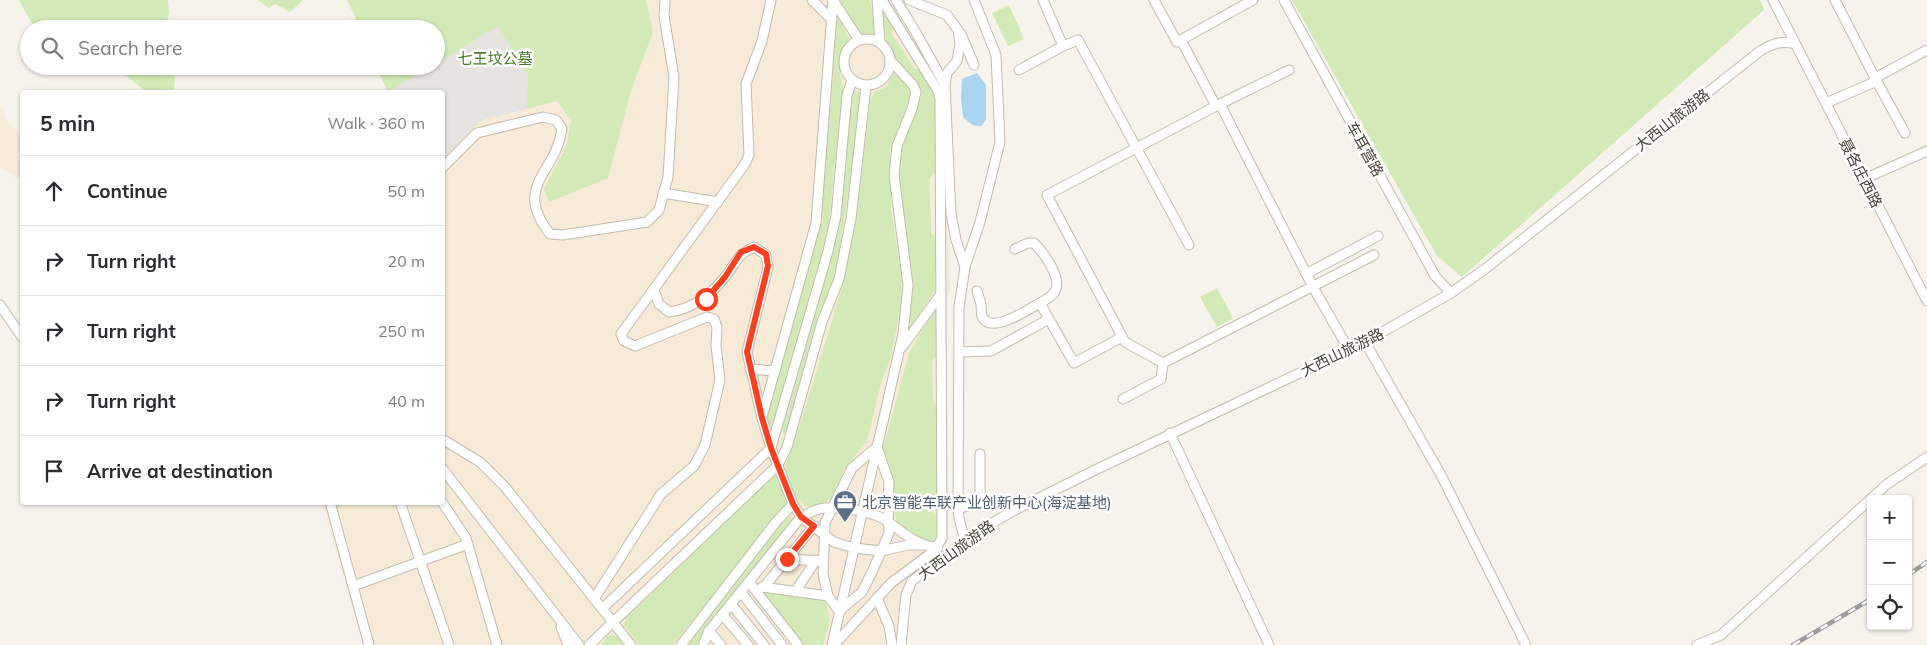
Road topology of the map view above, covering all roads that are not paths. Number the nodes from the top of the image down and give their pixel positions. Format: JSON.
{"nodes":[{"id":1,"x":665,"y":0,"type":"edge"},
{"id":2,"x":770,"y":0,"type":"edge"},
{"id":3,"x":812,"y":0,"type":"edge"},
{"id":4,"x":877,"y":0,"type":"edge"},
{"id":5,"x":882,"y":0,"type":"edge"},
{"id":6,"x":896,"y":0,"type":"edge"},
{"id":7,"x":909,"y":0,"type":"edge"},
{"id":8,"x":938,"y":0,"type":"edge"},
{"id":9,"x":974,"y":0,"type":"edge"},
{"id":10,"x":1043,"y":0,"type":"edge"},
{"id":11,"x":1154,"y":0,"type":"edge"},
{"id":12,"x":1253,"y":0,"type":"edge"},
{"id":13,"x":1284,"y":0,"type":"edge"},
{"id":14,"x":1773,"y":0,"type":"edge"},
{"id":15,"x":1835,"y":0,"type":"edge"},
{"id":16,"x":941,"y":12,"type":"junction"},
{"id":17,"x":832,"y":20,"type":"junction"},
{"id":18,"x":958,"y":30,"type":"junction"},
{"id":19,"x":859,"y":40,"type":"junction"},
{"id":20,"x":1182,"y":40,"type":"junction"},
{"id":21,"x":880,"y":43,"type":"junction"},
{"id":22,"x":1795,"y":44,"type":"junction"},
{"id":23,"x":1063,"y":46,"type":"junction"},
{"id":24,"x":1927,"y":50,"type":"edge"},
{"id":25,"x":891,"y":61,"type":"junction"},
{"id":26,"x":974,"y":65,"type":"dead end"},
{"id":27,"x":1019,"y":70,"type":"dead end"},
{"id":28,"x":1289,"y":70,"type":"dead end"},
{"id":29,"x":1876,"y":79,"type":"junction"},
{"id":30,"x":852,"y":80,"type":"junction"},
{"id":31,"x":866,"y":86,"type":"junction"},
{"id":32,"x":945,"y":86,"type":"junction"},
{"id":33,"x":1826,"y":103,"type":"junction"},
{"id":34,"x":1218,"y":105,"type":"junction"},
{"id":35,"x":1905,"y":134,"type":"dead end"},
{"id":36,"x":1138,"y":148,"type":"junction"},
{"id":37,"x":1927,"y":151,"type":"edge"},
{"id":38,"x":445,"y":165,"type":"edge"},
{"id":39,"x":1864,"y":179,"type":"junction"},
{"id":40,"x":663,"y":193,"type":"junction"},
{"id":41,"x":718,"y":202,"type":"junction"},
{"id":42,"x":1378,"y":236,"type":"dead end"},
{"id":43,"x":1189,"y":245,"type":"dead end"},
{"id":44,"x":1015,"y":250,"type":"dead end"},
{"id":45,"x":1374,"y":255,"type":"dead end"},
{"id":46,"x":965,"y":267,"type":"junction"},
{"id":47,"x":1306,"y":274,"type":"junction"},
{"id":48,"x":1313,"y":287,"type":"junction"},
{"id":49,"x":654,"y":290,"type":"junction"},
{"id":50,"x":977,"y":291,"type":"dead end"},
{"id":51,"x":1451,"y":293,"type":"junction"},
{"id":52,"x":941,"y":294,"type":"junction"},
{"id":53,"x":1927,"y":301,"type":"edge"},
{"id":54,"x":1040,"y":303,"type":"junction"},
{"id":55,"x":0,"y":305,"type":"edge"},
{"id":56,"x":1049,"y":319,"type":"junction"},
{"id":57,"x":20,"y":334,"type":"edge"},
{"id":58,"x":1122,"y":337,"type":"junction"},
{"id":59,"x":1365,"y":342,"type":"junction"},
{"id":60,"x":1349,"y":350,"type":"junction"},
{"id":61,"x":899,"y":351,"type":"junction"},
{"id":62,"x":959,"y":352,"type":"junction"},
{"id":63,"x":1163,"y":363,"type":"junction"},
{"id":64,"x":750,"y":368,"type":"junction"},
{"id":65,"x":775,"y":371,"type":"junction"},
{"id":66,"x":1122,"y":399,"type":"dead end"},
{"id":67,"x":762,"y":418,"type":"junction"},
{"id":68,"x":777,"y":429,"type":"junction"},
{"id":69,"x":1170,"y":433,"type":"junction"},
{"id":70,"x":790,"y":436,"type":"junction"},
{"id":71,"x":445,"y":440,"type":"edge"},
{"id":72,"x":877,"y":447,"type":"junction"},
{"id":73,"x":771,"y":448,"type":"junction"},
{"id":74,"x":980,"y":454,"type":"dead end"},
{"id":75,"x":1927,"y":457,"type":"edge"},
{"id":76,"x":778,"y":465,"type":"junction"},
{"id":77,"x":445,"y":472,"type":"edge"},
{"id":78,"x":793,"y":504,"type":"junction"},
{"id":79,"x":331,"y":505,"type":"edge"},
{"id":80,"x":401,"y":505,"type":"edge"},
{"id":81,"x":444,"y":505,"type":"edge"},
{"id":82,"x":833,"y":508,"type":"junction"},
{"id":83,"x":958,"y":509,"type":"junction"},
{"id":84,"x":862,"y":511,"type":"junction"},
{"id":85,"x":801,"y":517,"type":"junction"},
{"id":86,"x":888,"y":523,"type":"junction"},
{"id":87,"x":814,"y":526,"type":"junction"},
{"id":88,"x":824,"y":534,"type":"junction"},
{"id":89,"x":965,"y":541,"type":"junction"},
{"id":90,"x":468,"y":544,"type":"junction"},
{"id":91,"x":924,"y":545,"type":"junction"},
{"id":92,"x":854,"y":548,"type":"junction"},
{"id":93,"x":938,"y":548,"type":"junction"},
{"id":94,"x":882,"y":551,"type":"junction"},
{"id":95,"x":787,"y":559,"type":"junction"},
{"id":96,"x":820,"y":561,"type":"junction"},
{"id":97,"x":420,"y":562,"type":"junction"},
{"id":98,"x":775,"y":574,"type":"junction"},
{"id":99,"x":750,"y":583,"type":"junction"},
{"id":100,"x":353,"y":586,"type":"junction"},
{"id":101,"x":764,"y":587,"type":"junction"},
{"id":102,"x":778,"y":589,"type":"junction"},
{"id":103,"x":740,"y":592,"type":"junction"},
{"id":104,"x":795,"y":592,"type":"junction"},
{"id":105,"x":828,"y":596,"type":"junction"},
{"id":106,"x":877,"y":598,"type":"junction"},
{"id":107,"x":594,"y":599,"type":"junction"},
{"id":108,"x":731,"y":604,"type":"junction"},
{"id":109,"x":602,"y":609,"type":"junction"},
{"id":110,"x":839,"y":612,"type":"junction"},
{"id":111,"x":722,"y":615,"type":"junction"},
{"id":112,"x":560,"y":622,"type":"junction"},
{"id":113,"x":614,"y":623,"type":"junction"},
{"id":114,"x":710,"y":631,"type":"junction"},
{"id":115,"x":369,"y":645,"type":"edge"},
{"id":116,"x":449,"y":645,"type":"edge"},
{"id":117,"x":497,"y":645,"type":"edge"},
{"id":118,"x":568,"y":645,"type":"edge"},
{"id":119,"x":579,"y":645,"type":"edge"},
{"id":120,"x":590,"y":645,"type":"edge"},
{"id":121,"x":631,"y":645,"type":"edge"},
{"id":122,"x":681,"y":645,"type":"edge"},
{"id":123,"x":704,"y":645,"type":"edge"},
{"id":124,"x":721,"y":645,"type":"edge"},
{"id":125,"x":748,"y":645,"type":"edge"},
{"id":126,"x":764,"y":645,"type":"edge"},
{"id":127,"x":782,"y":645,"type":"edge"},
{"id":128,"x":798,"y":645,"type":"edge"},
{"id":129,"x":833,"y":645,"type":"edge"},
{"id":130,"x":892,"y":645,"type":"edge"},
{"id":131,"x":901,"y":645,"type":"edge"},
{"id":132,"x":1269,"y":645,"type":"edge"},
{"id":133,"x":1526,"y":645,"type":"edge"},
{"id":134,"x":1697,"y":645,"type":"edge"}],
"edges":[{"from":1,"to":40,"type":"street"},
{"from":2,"to":41,"type":"street"},
{"from":3,"to":17,"type":"street"},
{"from":4,"to":21,"type":"street"},
{"from":5,"to":52,"type":"street"},
{"from":6,"to":32,"type":"street"},
{"from":7,"to":16,"type":"street"},
{"from":8,"to":16,"type":"street"},
{"from":9,"to":46,"type":"street"},
{"from":10,"to":23,"type":"street"},
{"from":11,"to":20,"type":"street"},
{"from":12,"to":20,"type":"street"},
{"from":13,"to":51,"type":"street","name":"车耳营路"},
{"from":14,"to":22,"type":"street","name":"聂各庄西路"},
{"from":15,"to":29,"type":"street"},
{"from":16,"to":18,"type":"street"},
{"from":17,"to":19,"type":"street"},
{"from":17,"to":65,"type":"street"},
{"from":18,"to":26,"type":"street"},
{"from":18,"to":32,"type":"street"},
{"from":19,"to":21,"type":"street"},
{"from":19,"to":30,"type":"street"},
{"from":20,"to":34,"type":"street"},
{"from":21,"to":25,"type":"street"},
{"from":22,"to":33,"type":"street","name":"聂各庄西路"},
{"from":22,"to":51,"type":"street","name":"大西山旅游路"},
{"from":23,"to":27,"type":"street"},
{"from":23,"to":36,"type":"street"},
{"from":24,"to":29,"type":"street"},
{"from":25,"to":31,"type":"street"},
{"from":25,"to":61,"type":"street"},
{"from":28,"to":34,"type":"street"},
{"from":29,"to":33,"type":"street"},
{"from":29,"to":35,"type":"street"},
{"from":30,"to":31,"type":"street"},
{"from":30,"to":68,"type":"street"},
{"from":31,"to":70,"type":"street"},
{"from":32,"to":46,"type":"street"},
{"from":33,"to":39,"type":"street","name":"聂各庄西路"},
{"from":34,"to":36,"type":"street"},
{"from":34,"to":47,"type":"street"},
{"from":36,"to":43,"type":"street"},
{"from":36,"to":58,"type":"street"},
{"from":37,"to":39,"type":"street"},
{"from":38,"to":40,"type":"street"},
{"from":39,"to":53,"type":"street","name":"聂各庄西路"},
{"from":40,"to":41,"type":"street"},
{"from":41,"to":49,"type":"street"},
{"from":42,"to":47,"type":"street"},
{"from":44,"to":54,"type":"street"},
{"from":45,"to":48,"type":"street"},
{"from":46,"to":62,"type":"street"},
{"from":47,"to":48,"type":"street"},
{"from":48,"to":60,"type":"street"},
{"from":48,"to":63,"type":"street"},
{"from":49,"to":64,"type":"street"},
{"from":49,"to":107,"type":"street"},
{"from":50,"to":54,"type":"street"},
{"from":51,"to":59,"type":"street","name":"大西山旅游路"},
{"from":52,"to":61,"type":"street"},
{"from":52,"to":93,"type":"street"},
{"from":54,"to":56,"type":"street"},
{"from":55,"to":57,"type":"street"},
{"from":56,"to":58,"type":"street"},
{"from":56,"to":62,"type":"street"},
{"from":58,"to":63,"type":"street"},
{"from":59,"to":60,"type":"street","name":"大西山旅游路"},
{"from":59,"to":133,"type":"street"},
{"from":60,"to":69,"type":"street","name":"大西山旅游路"},
{"from":61,"to":72,"type":"street"},
{"from":62,"to":83,"type":"street"},
{"from":63,"to":66,"type":"street"},
{"from":64,"to":65,"type":"street"},
{"from":64,"to":67,"type":"street"},
{"from":65,"to":67,"type":"street"},
{"from":67,"to":73,"type":"street"},
{"from":68,"to":70,"type":"street"},
{"from":68,"to":73,"type":"street"},
{"from":69,"to":89,"type":"street","name":"大西山旅游路"},
{"from":69,"to":132,"type":"street"},
{"from":70,"to":76,"type":"street"},
{"from":71,"to":107,"type":"street"},
{"from":72,"to":82,"type":"street"},
{"from":72,"to":84,"type":"street"},
{"from":72,"to":86,"type":"street"},
{"from":73,"to":76,"type":"street"},
{"from":73,"to":109,"type":"street"},
{"from":74,"to":83,"type":"street"},
{"from":75,"to":134,"type":"street"},
{"from":76,"to":78,"type":"street"},
{"from":76,"to":113,"type":"street"},
{"from":77,"to":112,"type":"street"},
{"from":78,"to":85,"type":"street"},
{"from":78,"to":122,"type":"street"},
{"from":79,"to":100,"type":"street"},
{"from":80,"to":97,"type":"street"},
{"from":81,"to":90,"type":"street"},
{"from":82,"to":84,"type":"street"},
{"from":82,"to":85,"type":"street"},
{"from":82,"to":88,"type":"street"},
{"from":83,"to":89,"type":"street"},
{"from":84,"to":86,"type":"street"},
{"from":84,"to":92,"type":"street"},
{"from":85,"to":87,"type":"street"},
{"from":85,"to":99,"type":"street"},
{"from":86,"to":91,"type":"street"},
{"from":86,"to":94,"type":"street"},
{"from":87,"to":88,"type":"street"},
{"from":87,"to":95,"type":"street"},
{"from":88,"to":92,"type":"street"},
{"from":88,"to":96,"type":"street"},
{"from":89,"to":131,"type":"street","name":"大西山旅游路"},
{"from":90,"to":97,"type":"street"},
{"from":90,"to":117,"type":"street"},
{"from":91,"to":93,"type":"street"},
{"from":91,"to":94,"type":"street"},
{"from":92,"to":94,"type":"street"},
{"from":92,"to":110,"type":"street"},
{"from":93,"to":106,"type":"street"},
{"from":94,"to":110,"type":"street"},
{"from":95,"to":96,"type":"street"},
{"from":95,"to":98,"type":"street"},
{"from":96,"to":104,"type":"street"},
{"from":96,"to":105,"type":"street"},
{"from":97,"to":100,"type":"street"},
{"from":97,"to":116,"type":"street"},
{"from":98,"to":101,"type":"street"},
{"from":98,"to":102,"type":"street"},
{"from":99,"to":101,"type":"street"},
{"from":99,"to":103,"type":"street"},
{"from":99,"to":128,"type":"street"},
{"from":100,"to":115,"type":"street"},
{"from":101,"to":102,"type":"street"},
{"from":102,"to":104,"type":"street"},
{"from":103,"to":108,"type":"street"},
{"from":103,"to":127,"type":"street"},
{"from":104,"to":105,"type":"street"},
{"from":105,"to":110,"type":"street"},
{"from":106,"to":129,"type":"street"},
{"from":106,"to":130,"type":"street"},
{"from":107,"to":109,"type":"street"},
{"from":108,"to":111,"type":"street"},
{"from":108,"to":126,"type":"street"},
{"from":109,"to":113,"type":"street"},
{"from":110,"to":129,"type":"street"},
{"from":111,"to":114,"type":"street"},
{"from":111,"to":125,"type":"street"},
{"from":112,"to":118,"type":"street"},
{"from":112,"to":119,"type":"street"},
{"from":113,"to":120,"type":"street"},
{"from":113,"to":121,"type":"street"},
{"from":114,"to":123,"type":"street"},
{"from":114,"to":124,"type":"street"}]}
